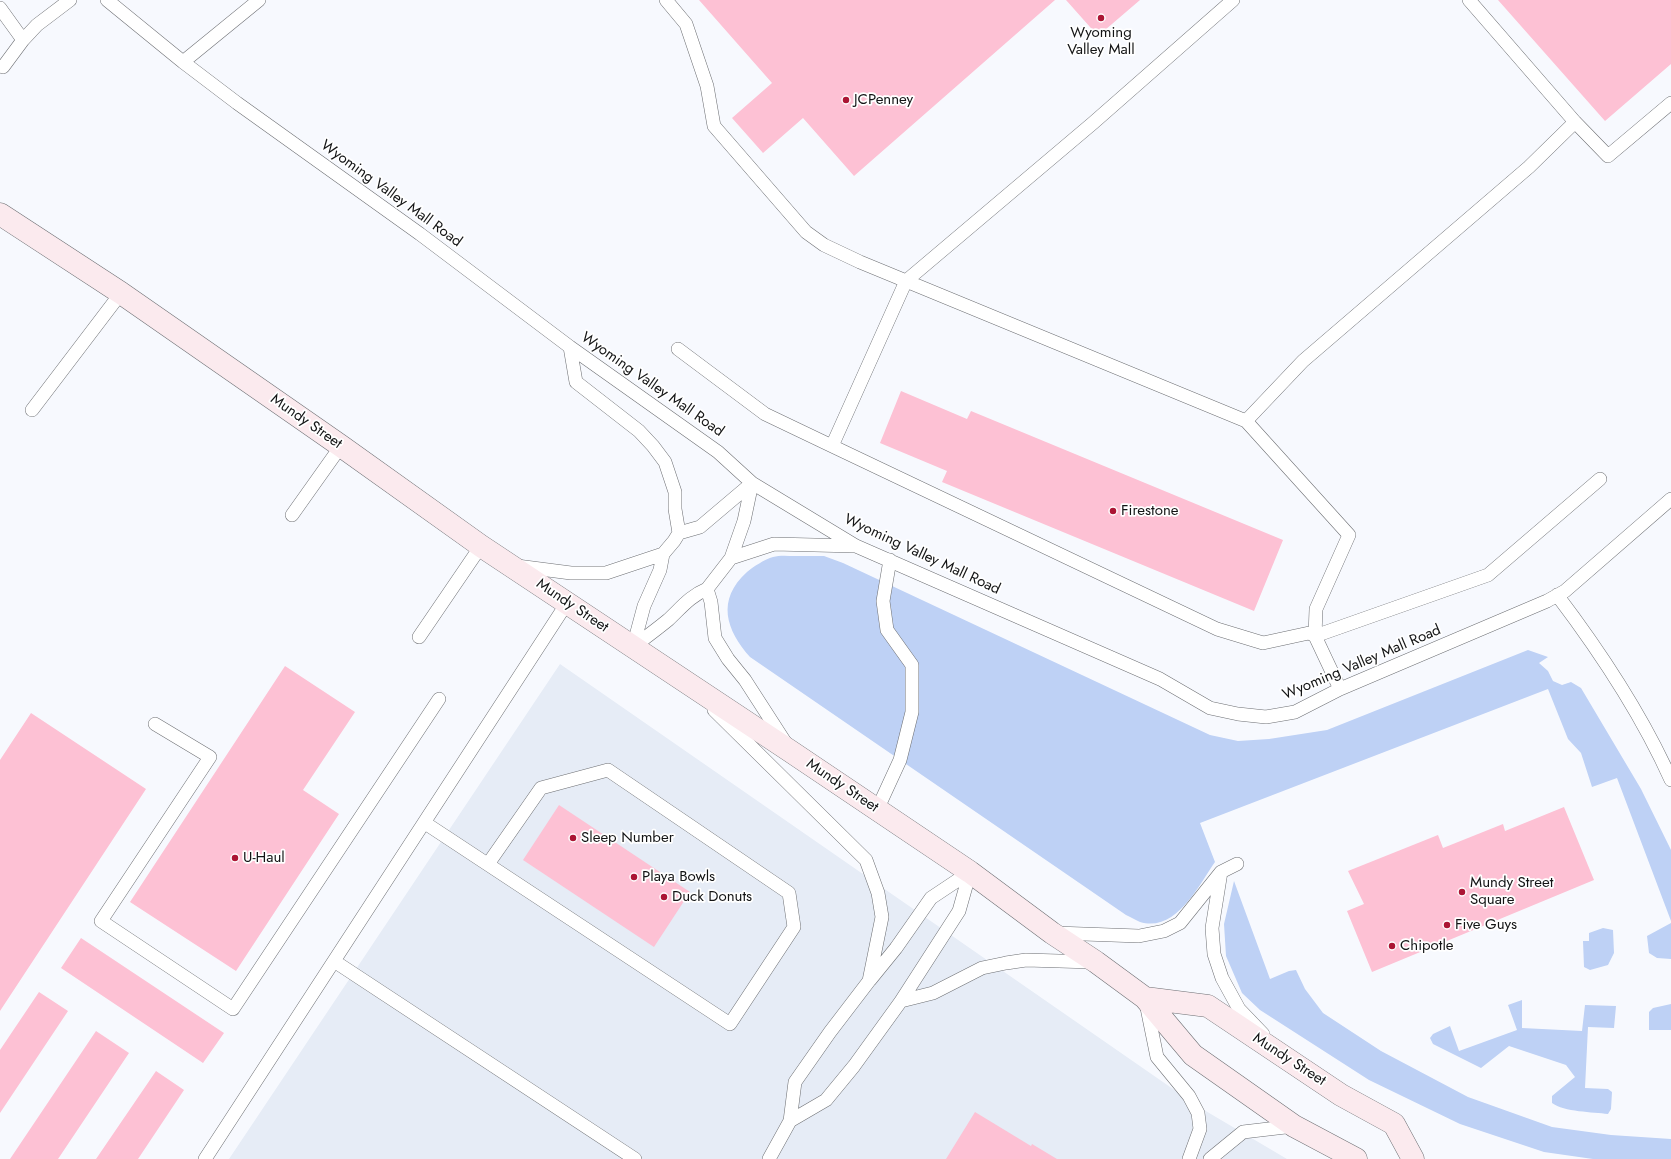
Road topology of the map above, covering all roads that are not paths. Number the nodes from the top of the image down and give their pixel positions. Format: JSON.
{"nodes":[{"id":1,"x":70,"y":0,"type":"edge"},
{"id":2,"x":107,"y":0,"type":"edge"},
{"id":3,"x":258,"y":0,"type":"edge"},
{"id":4,"x":666,"y":0,"type":"edge"},
{"id":5,"x":1233,"y":0,"type":"edge"},
{"id":6,"x":1469,"y":0,"type":"edge"},
{"id":7,"x":0,"y":8,"type":"edge"},
{"id":8,"x":23,"y":40,"type":"junction"},
{"id":9,"x":183,"y":62,"type":"junction"},
{"id":10,"x":3,"y":67,"type":"dead end"},
{"id":11,"x":1671,"y":103,"type":"edge"},
{"id":12,"x":1574,"y":122,"type":"junction"},
{"id":13,"x":0,"y":214,"type":"edge"},
{"id":14,"x":906,"y":281,"type":"junction"},
{"id":15,"x":121,"y":293,"type":"junction"},
{"id":16,"x":570,"y":347,"type":"junction"},
{"id":17,"x":678,"y":349,"type":"dead end"},
{"id":18,"x":32,"y":410,"type":"dead end"},
{"id":19,"x":1246,"y":421,"type":"junction"},
{"id":20,"x":341,"y":446,"type":"junction"},
{"id":21,"x":832,"y":446,"type":"junction"},
{"id":22,"x":1600,"y":479,"type":"dead end"},
{"id":23,"x":752,"y":483,"type":"junction"},
{"id":24,"x":1671,"y":499,"type":"edge"},
{"id":25,"x":292,"y":515,"type":"dead end"},
{"id":26,"x":678,"y":533,"type":"junction"},
{"id":27,"x":481,"y":546,"type":"junction"},
{"id":28,"x":856,"y":546,"type":"junction"},
{"id":29,"x":663,"y":554,"type":"junction"},
{"id":30,"x":731,"y":558,"type":"junction"},
{"id":31,"x":890,"y":560,"type":"junction"},
{"id":32,"x":512,"y":566,"type":"junction"},
{"id":33,"x":707,"y":589,"type":"junction"},
{"id":34,"x":1557,"y":595,"type":"junction"},
{"id":35,"x":567,"y":603,"type":"junction"},
{"id":36,"x":1315,"y":636,"type":"junction"},
{"id":37,"x":419,"y":638,"type":"dead end"},
{"id":38,"x":633,"y":647,"type":"junction"},
{"id":39,"x":683,"y":679,"type":"junction"},
{"id":40,"x":1340,"y":689,"type":"junction"},
{"id":41,"x":439,"y":699,"type":"dead end"},
{"id":42,"x":155,"y":724,"type":"dead end"},
{"id":43,"x":790,"y":750,"type":"junction"},
{"id":44,"x":1671,"y":780,"type":"edge"},
{"id":45,"x":877,"y":810,"type":"junction"},
{"id":46,"x":425,"y":823,"type":"junction"},
{"id":47,"x":488,"y":864,"type":"junction"},
{"id":48,"x":1237,"y":864,"type":"dead end"},
{"id":49,"x":970,"y":872,"type":"junction"},
{"id":50,"x":1221,"y":872,"type":"junction"},
{"id":51,"x":1052,"y":933,"type":"junction"},
{"id":52,"x":334,"y":961,"type":"junction"},
{"id":53,"x":1096,"y":962,"type":"junction"},
{"id":54,"x":869,"y":981,"type":"junction"},
{"id":55,"x":1145,"y":998,"type":"junction"},
{"id":56,"x":901,"y":1001,"type":"junction"},
{"id":57,"x":1288,"y":1061,"type":"junction"},
{"id":58,"x":790,"y":1121,"type":"junction"},
{"id":59,"x":1294,"y":1126,"type":"junction"},
{"id":60,"x":205,"y":1159,"type":"edge"},
{"id":61,"x":635,"y":1159,"type":"edge"},
{"id":62,"x":769,"y":1159,"type":"edge"},
{"id":63,"x":1189,"y":1159,"type":"edge"},
{"id":64,"x":1210,"y":1159,"type":"edge"},
{"id":65,"x":1356,"y":1159,"type":"edge"},
{"id":66,"x":1410,"y":1159,"type":"edge"}],
"edges":[{"from":1,"to":8,"type":"lane"},
{"from":2,"to":9,"type":"lane","name":"Wyoming Valley Mall Road"},
{"from":3,"to":9,"type":"lane"},
{"from":4,"to":14,"type":"lane"},
{"from":5,"to":14,"type":"lane"},
{"from":6,"to":12,"type":"lane"},
{"from":7,"to":8,"type":"lane"},
{"from":8,"to":10,"type":"lane"},
{"from":9,"to":16,"type":"lane","name":"Wyoming Valley Mall Road"},
{"from":11,"to":12,"type":"lane"},
{"from":12,"to":19,"type":"lane"},
{"from":13,"to":15,"type":"main road","name":"Mundy Street"},
{"from":14,"to":19,"type":"lane"},
{"from":14,"to":21,"type":"lane"},
{"from":15,"to":18,"type":"lane"},
{"from":15,"to":20,"type":"main road","name":"Mundy Street"},
{"from":16,"to":23,"type":"lane","name":"Wyoming Valley Mall Road"},
{"from":16,"to":26,"type":"lane"},
{"from":17,"to":21,"type":"lane"},
{"from":19,"to":36,"type":"lane"},
{"from":20,"to":25,"type":"lane"},
{"from":20,"to":27,"type":"main road","name":"Mundy Street"},
{"from":21,"to":36,"type":"lane"},
{"from":22,"to":36,"type":"lane"},
{"from":23,"to":26,"type":"lane"},
{"from":23,"to":28,"type":"lane","name":"Wyoming Valley Mall Road"},
{"from":23,"to":30,"type":"lane"},
{"from":24,"to":34,"type":"lane","name":"Wyoming Valley Mall Road"},
{"from":26,"to":29,"type":"lane"},
{"from":27,"to":32,"type":"main road","name":"Mundy Street"},
{"from":27,"to":37,"type":"lane"},
{"from":28,"to":30,"type":"lane"},
{"from":28,"to":31,"type":"lane","name":"Wyoming Valley Mall Road"},
{"from":29,"to":32,"type":"lane"},
{"from":29,"to":38,"type":"lane"},
{"from":30,"to":33,"type":"lane"},
{"from":31,"to":40,"type":"lane","name":"Wyoming Valley Mall Road"},
{"from":31,"to":45,"type":"lane"},
{"from":32,"to":35,"type":"main road","name":"Mundy Street"},
{"from":33,"to":38,"type":"lane"},
{"from":33,"to":43,"type":"lane"},
{"from":34,"to":40,"type":"lane","name":"Wyoming Valley Mall Road"},
{"from":34,"to":44,"type":"lane"},
{"from":35,"to":38,"type":"main road","name":"Mundy Street"},
{"from":35,"to":46,"type":"lane"},
{"from":36,"to":40,"type":"lane"},
{"from":38,"to":39,"type":"main road","name":"Mundy Street"},
{"from":39,"to":43,"type":"main road","name":"Mundy Street"},
{"from":39,"to":54,"type":"lane"},
{"from":41,"to":42,"type":"lane"},
{"from":43,"to":45,"type":"main road","name":"Mundy Street"},
{"from":45,"to":49,"type":"main road","name":"Mundy Street"},
{"from":46,"to":47,"type":"lane"},
{"from":46,"to":52,"type":"lane"},
{"from":47,"to":47,"type":"lane"},
{"from":48,"to":50,"type":"lane"},
{"from":49,"to":51,"type":"main road","name":"Mundy Street"},
{"from":49,"to":54,"type":"lane"},
{"from":49,"to":56,"type":"lane"},
{"from":50,"to":51,"type":"lane"},
{"from":50,"to":57,"type":"lane"},
{"from":51,"to":53,"type":"main road","name":"Mundy Street"},
{"from":52,"to":60,"type":"lane"},
{"from":52,"to":61,"type":"lane"},
{"from":53,"to":55,"type":"main road","name":"Mundy Street"},
{"from":53,"to":56,"type":"lane"},
{"from":54,"to":58,"type":"lane"},
{"from":55,"to":57,"type":"main road","name":"Mundy Street"},
{"from":55,"to":59,"type":"main road","name":"Mundy Street"},
{"from":55,"to":63,"type":"lane"},
{"from":56,"to":58,"type":"lane"},
{"from":57,"to":66,"type":"main road","name":"Mundy Street"},
{"from":58,"to":62,"type":"lane"},
{"from":59,"to":64,"type":"lane"},
{"from":59,"to":65,"type":"main road","name":"Mundy Street"}]}
